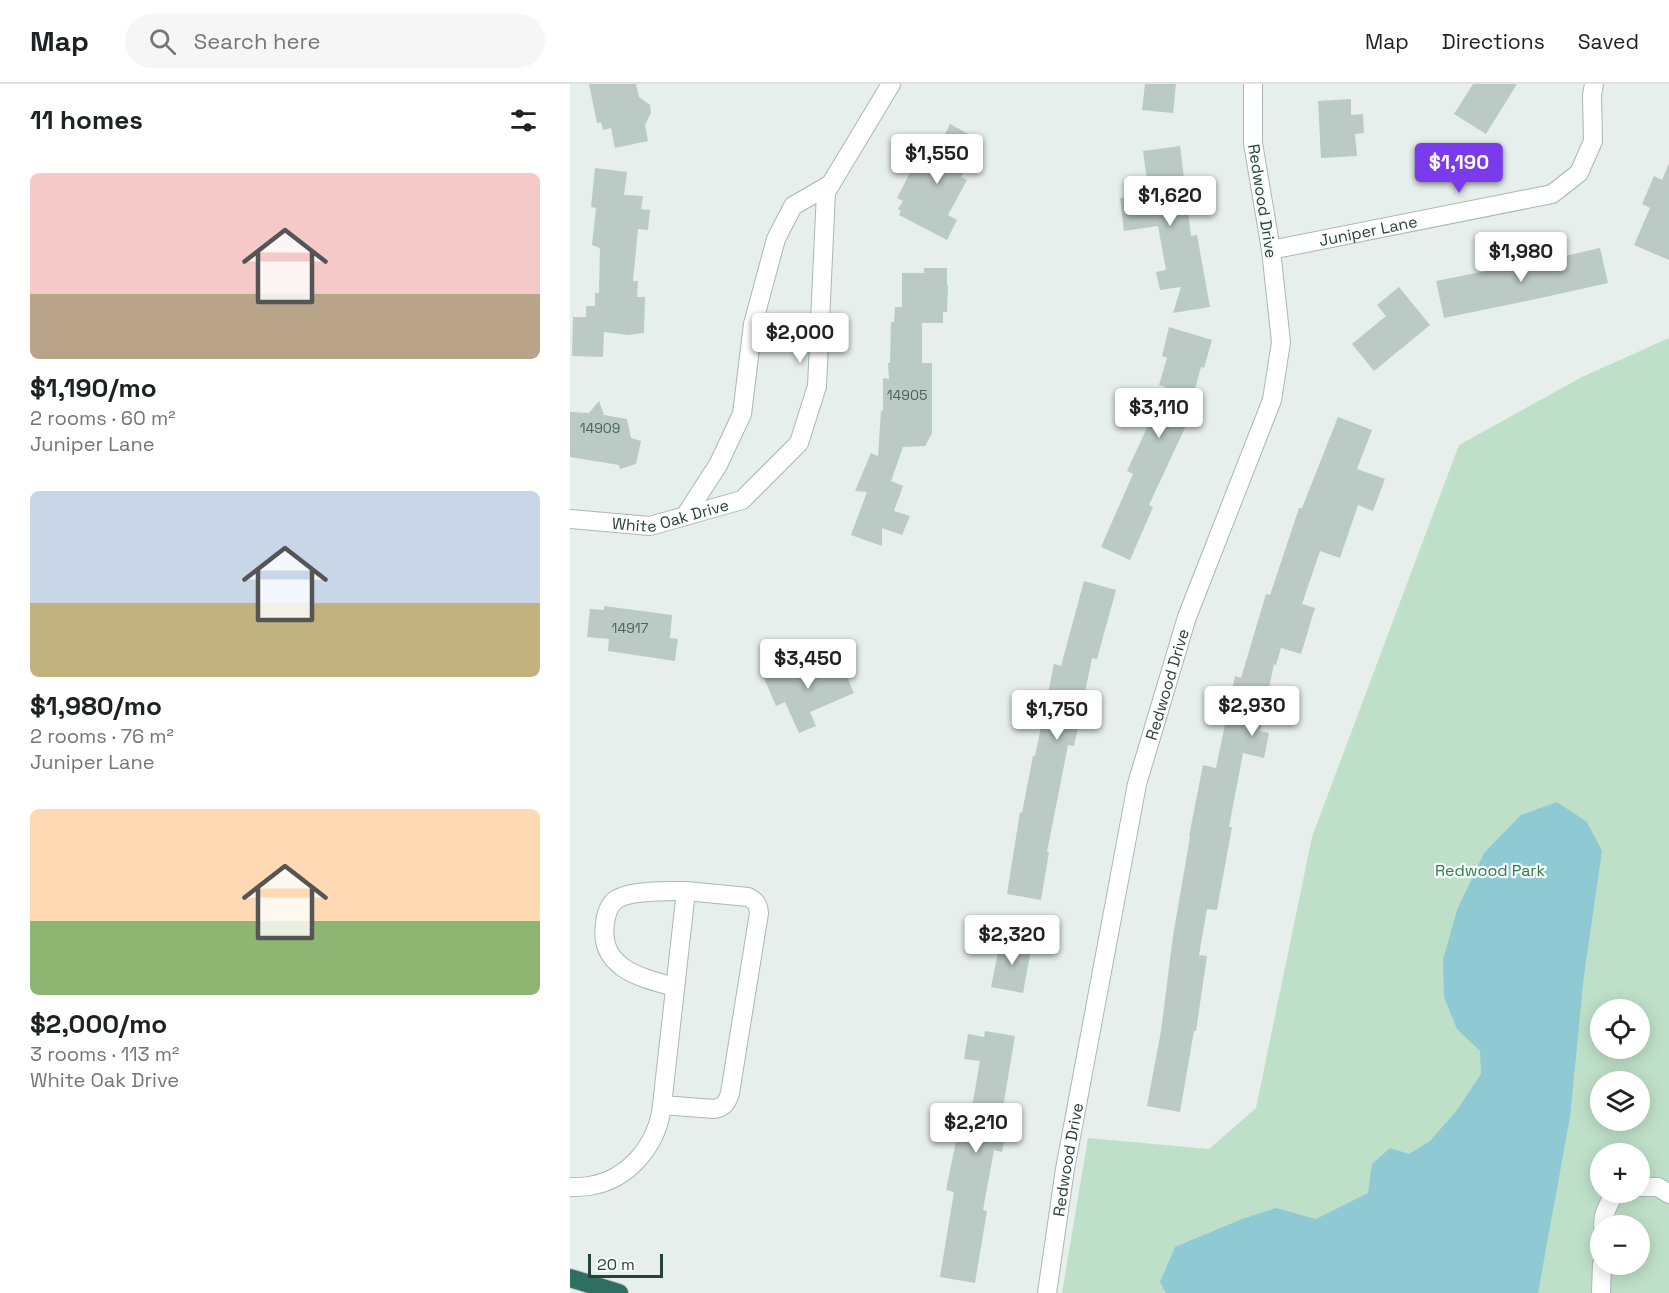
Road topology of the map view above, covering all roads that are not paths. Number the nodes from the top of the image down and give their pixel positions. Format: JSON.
{"nodes":[{"id":1,"x":891,"y":84,"type":"edge"},
{"id":2,"x":1252,"y":84,"type":"edge"},
{"id":3,"x":1594,"y":84,"type":"edge"},
{"id":4,"x":831,"y":184,"type":"junction"},
{"id":5,"x":1271,"y":250,"type":"junction"},
{"id":6,"x":685,"y":516,"type":"junction"},
{"id":7,"x":570,"y":519,"type":"edge"},
{"id":8,"x":686,"y":891,"type":"junction"},
{"id":9,"x":675,"y":987,"type":"junction"},
{"id":10,"x":662,"y":1105,"type":"junction"},
{"id":11,"x":570,"y":1187,"type":"edge"},
{"id":12,"x":1650,"y":1187,"type":"edge"},
{"id":13,"x":1669,"y":1194,"type":"edge"},
{"id":14,"x":1602,"y":1275,"type":"edge"},
{"id":15,"x":570,"y":1278,"type":"edge"},
{"id":16,"x":619,"y":1293,"type":"edge"},
{"id":17,"x":1047,"y":1293,"type":"edge"},
{"id":18,"x":1601,"y":1293,"type":"edge"}],
"edges":[{"from":1,"to":4,"type":"street","name":"White Oak Drive"},
{"from":2,"to":5,"type":"street","name":"Redwood Drive"},
{"from":3,"to":5,"type":"street","name":"Juniper Lane"},
{"from":4,"to":6,"type":"street"},
{"from":4,"to":6,"type":"street","name":"White Oak Drive"},
{"from":5,"to":17,"type":"street","name":"Redwood Drive"},
{"from":6,"to":7,"type":"street","name":"White Oak Drive"},
{"from":8,"to":9,"type":"street"},
{"from":8,"to":9,"type":"street"},
{"from":8,"to":10,"type":"street"},
{"from":9,"to":10,"type":"street"},
{"from":10,"to":11,"type":"street"},
{"from":12,"to":13,"type":"street"},
{"from":14,"to":18,"type":"street"},
{"from":15,"to":16,"type":"highway"}]}
